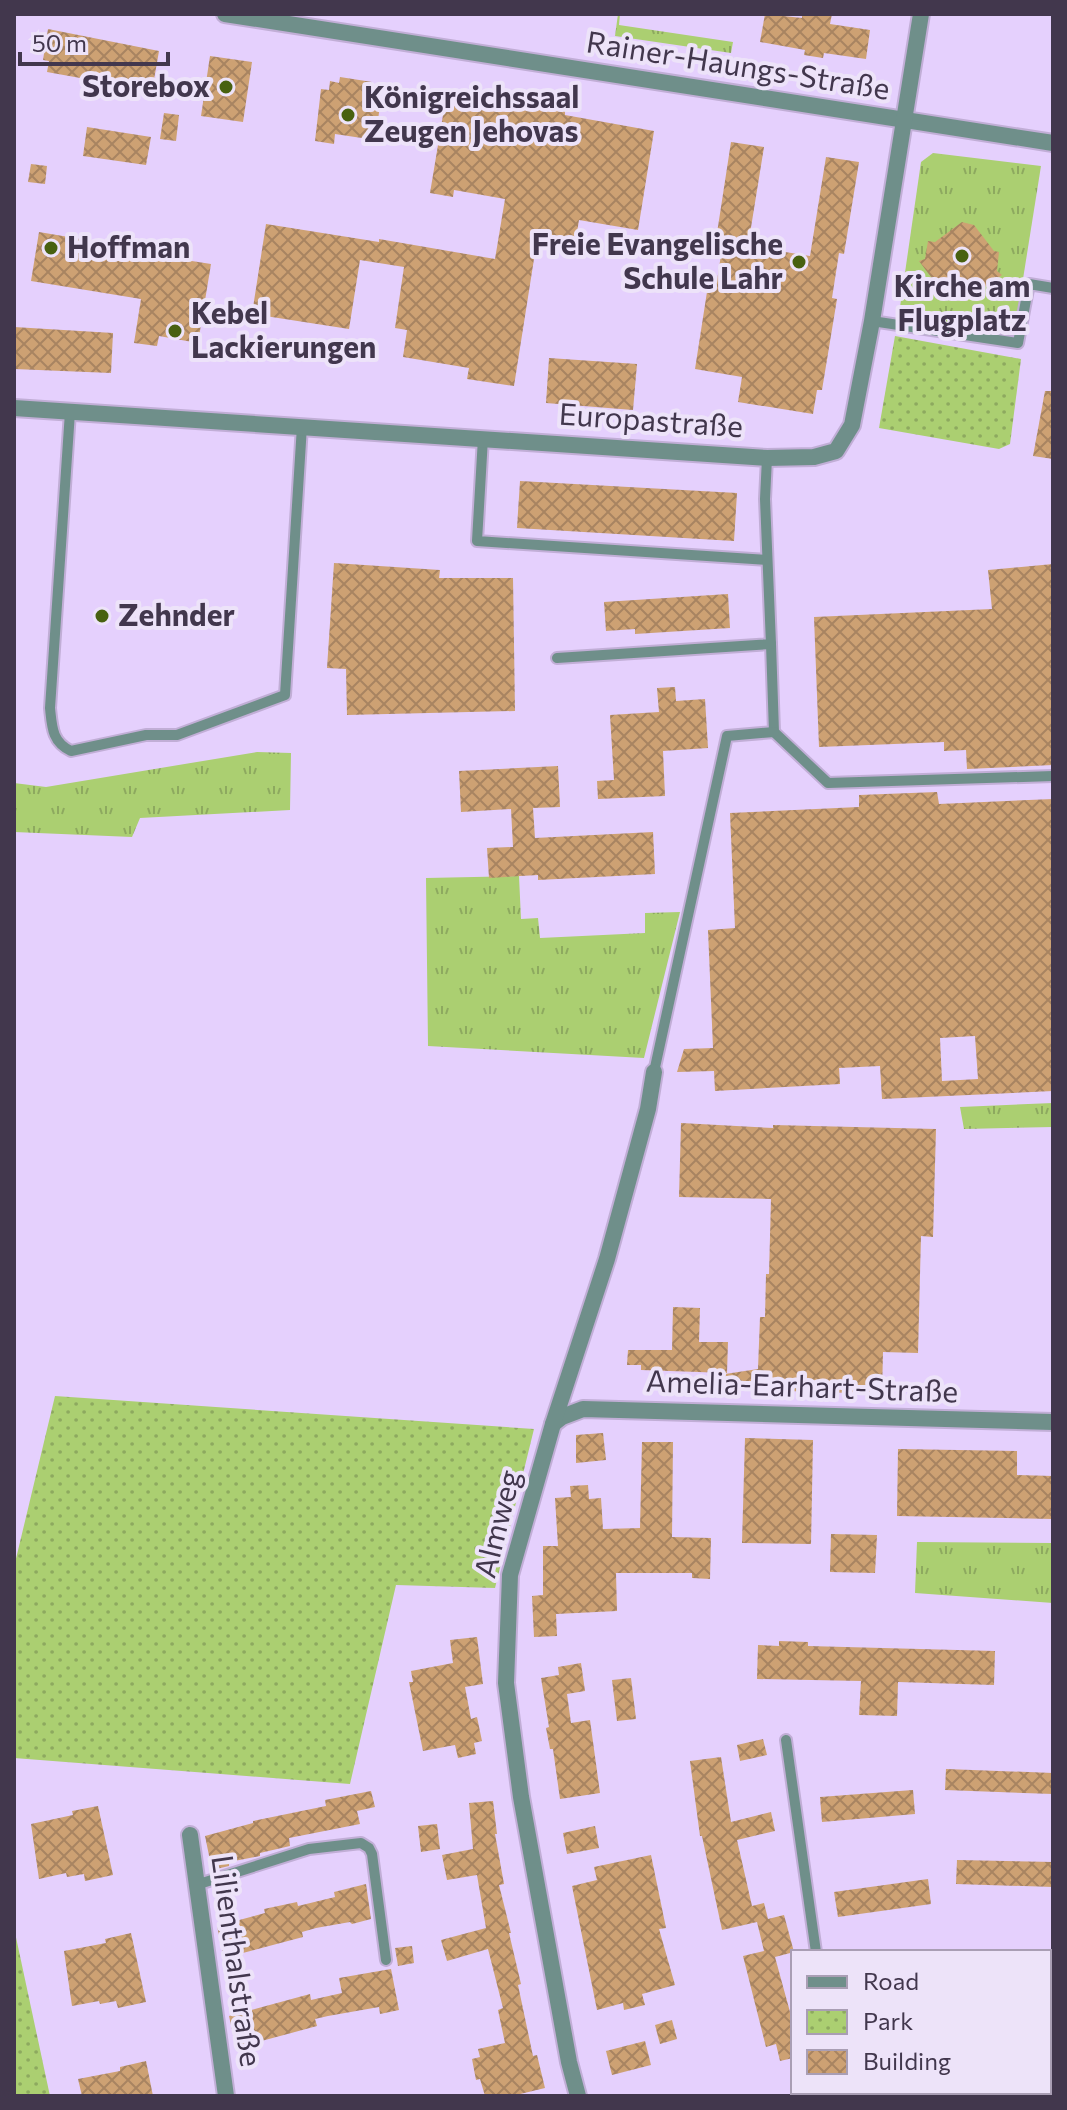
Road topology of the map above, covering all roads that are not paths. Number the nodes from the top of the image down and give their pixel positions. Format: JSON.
{"nodes":[{"id":1,"x":225,"y":14,"type":"edge"},
{"id":2,"x":921,"y":14,"type":"edge"},
{"id":3,"x":279,"y":18,"type":"edge"},
{"id":4,"x":903,"y":120,"type":"junction"},
{"id":5,"x":1053,"y":143,"type":"edge"},
{"id":6,"x":1053,"y":288,"type":"edge"},
{"id":7,"x":872,"y":321,"type":"junction"},
{"id":8,"x":14,"y":408,"type":"edge"},
{"id":9,"x":70,"y":412,"type":"junction"},
{"id":10,"x":302,"y":426,"type":"junction"},
{"id":11,"x":483,"y":438,"type":"junction"},
{"id":12,"x":767,"y":458,"type":"junction"},
{"id":13,"x":767,"y":560,"type":"junction"},
{"id":14,"x":771,"y":644,"type":"junction"},
{"id":15,"x":557,"y":658,"type":"dead end"},
{"id":16,"x":774,"y":732,"type":"junction"},
{"id":17,"x":1053,"y":776,"type":"edge"},
{"id":18,"x":654,"y":1072,"type":"joint"},
{"id":19,"x":1053,"y":1422,"type":"edge"},
{"id":20,"x":553,"y":1424,"type":"junction"},
{"id":21,"x":786,"y":1740,"type":"dead end"},
{"id":22,"x":190,"y":1835,"type":"dead end"},
{"id":23,"x":196,"y":1885,"type":"junction"},
{"id":24,"x":816,"y":1950,"type":"edge"},
{"id":25,"x":386,"y":1960,"type":"dead end"},
{"id":26,"x":226,"y":2096,"type":"edge"},
{"id":27,"x":578,"y":2096,"type":"edge"}],
"edges":[{"from":1,"to":3,"type":"street","name":"Rainer-Haungs-Straße"},
{"from":2,"to":4,"type":"street","name":"Europastraße"},
{"from":3,"to":4,"type":"street","name":"Rainer-Haungs-Straße"},
{"from":4,"to":5,"type":"street","name":"Rainer-Haungs-Straße"},
{"from":4,"to":7,"type":"street","name":"Europastraße"},
{"from":6,"to":7,"type":"lane"},
{"from":7,"to":12,"type":"street","name":"Europastraße"},
{"from":8,"to":9,"type":"street","name":"Europastraße"},
{"from":9,"to":10,"type":"street","name":"Europastraße"},
{"from":9,"to":10,"type":"lane"},
{"from":10,"to":11,"type":"street","name":"Europastraße"},
{"from":11,"to":12,"type":"street","name":"Europastraße"},
{"from":11,"to":13,"type":"lane"},
{"from":12,"to":13,"type":"lane"},
{"from":13,"to":14,"type":"lane"},
{"from":14,"to":15,"type":"lane"},
{"from":14,"to":16,"type":"lane"},
{"from":16,"to":17,"type":"lane"},
{"from":16,"to":18,"type":"lane"},
{"from":18,"to":20,"type":"street","name":"Almweg"},
{"from":19,"to":20,"type":"street","name":"Amelia-Earhart-Straße"},
{"from":20,"to":27,"type":"street","name":"Almweg"},
{"from":21,"to":24,"type":"lane"},
{"from":22,"to":23,"type":"street","name":"Lilienthalstraße"},
{"from":23,"to":25,"type":"lane"},
{"from":23,"to":26,"type":"street","name":"Lilienthalstraße"}]}
